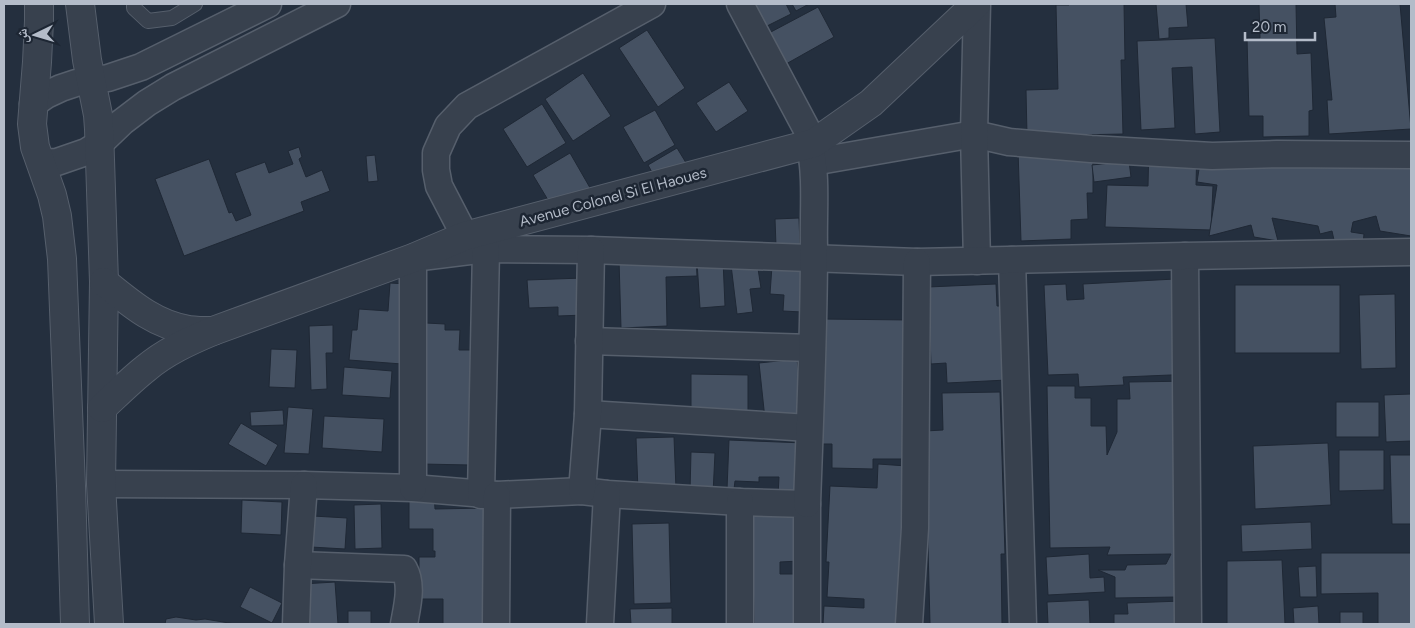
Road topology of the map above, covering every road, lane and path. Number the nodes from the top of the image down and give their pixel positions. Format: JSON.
{"nodes":[{"id":1,"x":39,"y":4,"type":"edge"},
{"id":2,"x":80,"y":4,"type":"edge"},
{"id":3,"x":134,"y":4,"type":"edge"},
{"id":4,"x":196,"y":4,"type":"edge"},
{"id":5,"x":268,"y":4,"type":"edge"},
{"id":6,"x":337,"y":4,"type":"edge"},
{"id":7,"x":652,"y":4,"type":"edge"},
{"id":8,"x":740,"y":4,"type":"edge"},
{"id":9,"x":976,"y":4,"type":"edge"},
{"id":10,"x":92,"y":81,"type":"junction"},
{"id":11,"x":33,"y":104,"type":"junction"},
{"id":12,"x":974,"y":134,"type":"junction"},
{"id":13,"x":99,"y":144,"type":"junction"},
{"id":14,"x":812,"y":149,"type":"junction"},
{"id":15,"x":1411,"y":155,"type":"edge"},
{"id":16,"x":41,"y":163,"type":"junction"},
{"id":17,"x":475,"y":243,"type":"junction"},
{"id":18,"x":591,"y":250,"type":"junction"},
{"id":19,"x":1411,"y":252,"type":"edge"},
{"id":20,"x":1185,"y":256,"type":"junction"},
{"id":21,"x":413,"y":258,"type":"junction"},
{"id":22,"x":814,"y":259,"type":"junction"},
{"id":23,"x":977,"y":260,"type":"junction"},
{"id":24,"x":1012,"y":260,"type":"junction"},
{"id":25,"x":917,"y":262,"type":"junction"},
{"id":26,"x":104,"y":282,"type":"junction"},
{"id":27,"x":212,"y":331,"type":"junction"},
{"id":28,"x":589,"y":341,"type":"junction"},
{"id":29,"x":812,"y":348,"type":"junction"},
{"id":30,"x":102,"y":408,"type":"junction"},
{"id":31,"x":588,"y":414,"type":"junction"},
{"id":32,"x":809,"y":428,"type":"junction"},
{"id":33,"x":101,"y":484,"type":"junction"},
{"id":34,"x":304,"y":485,"type":"junction"},
{"id":35,"x":413,"y":488,"type":"junction"},
{"id":36,"x":594,"y":493,"type":"junction"},
{"id":37,"x":489,"y":495,"type":"junction"},
{"id":38,"x":740,"y":502,"type":"junction"},
{"id":39,"x":807,"y":504,"type":"junction"},
{"id":40,"x":298,"y":565,"type":"junction"},
{"id":41,"x":75,"y":624,"type":"edge"},
{"id":42,"x":109,"y":624,"type":"edge"},
{"id":43,"x":296,"y":624,"type":"edge"},
{"id":44,"x":404,"y":624,"type":"edge"},
{"id":45,"x":496,"y":624,"type":"edge"},
{"id":46,"x":600,"y":624,"type":"edge"},
{"id":47,"x":740,"y":624,"type":"edge"},
{"id":48,"x":807,"y":624,"type":"edge"},
{"id":49,"x":909,"y":624,"type":"edge"},
{"id":50,"x":1023,"y":624,"type":"edge"},
{"id":51,"x":1188,"y":624,"type":"edge"}],
"edges":[{"from":1,"to":11,"type":"street"},
{"from":2,"to":10,"type":"street"},
{"from":3,"to":4,"type":"lane"},
{"from":5,"to":10,"type":"street"},
{"from":6,"to":13,"type":"street"},
{"from":7,"to":17,"type":"street"},
{"from":8,"to":14,"type":"street"},
{"from":9,"to":12,"type":"street"},
{"from":9,"to":14,"type":"street","name":"Avenue Colonel Si El Haoues"},
{"from":10,"to":11,"type":"street"},
{"from":10,"to":13,"type":"street"},
{"from":11,"to":16,"type":"street"},
{"from":12,"to":14,"type":"street"},
{"from":12,"to":15,"type":"street"},
{"from":12,"to":23,"type":"street"},
{"from":13,"to":16,"type":"street"},
{"from":13,"to":26,"type":"street"},
{"from":14,"to":17,"type":"street","name":"Avenue Colonel Si El Haoues"},
{"from":14,"to":22,"type":"street"},
{"from":16,"to":41,"type":"street"},
{"from":17,"to":18,"type":"street"},
{"from":17,"to":21,"type":"street","name":"Avenue Colonel Si El Haoues"},
{"from":17,"to":37,"type":"street"},
{"from":18,"to":22,"type":"street"},
{"from":18,"to":28,"type":"street"},
{"from":19,"to":20,"type":"street"},
{"from":20,"to":24,"type":"street"},
{"from":20,"to":51,"type":"street"},
{"from":21,"to":27,"type":"street","name":"Avenue Colonel Si El Haoues"},
{"from":21,"to":35,"type":"street"},
{"from":22,"to":25,"type":"street"},
{"from":22,"to":29,"type":"street"},
{"from":23,"to":24,"type":"street"},
{"from":23,"to":25,"type":"street"},
{"from":24,"to":50,"type":"street"},
{"from":25,"to":49,"type":"street"},
{"from":26,"to":27,"type":"street","name":"Avenue Colonel Si El Haoues"},
{"from":26,"to":30,"type":"street"},
{"from":27,"to":30,"type":"street","name":"Avenue Colonel Si El Haoues"},
{"from":28,"to":29,"type":"street"},
{"from":28,"to":31,"type":"street"},
{"from":29,"to":32,"type":"street"},
{"from":30,"to":33,"type":"street"},
{"from":31,"to":32,"type":"street"},
{"from":31,"to":36,"type":"street"},
{"from":32,"to":39,"type":"street"},
{"from":33,"to":34,"type":"street"},
{"from":33,"to":42,"type":"street"},
{"from":34,"to":35,"type":"street"},
{"from":34,"to":40,"type":"street"},
{"from":35,"to":37,"type":"street"},
{"from":36,"to":37,"type":"street"},
{"from":36,"to":38,"type":"street"},
{"from":36,"to":46,"type":"street"},
{"from":37,"to":45,"type":"street"},
{"from":38,"to":39,"type":"street"},
{"from":38,"to":47,"type":"street"},
{"from":39,"to":48,"type":"street"},
{"from":40,"to":43,"type":"street"},
{"from":40,"to":44,"type":"street"}]}
